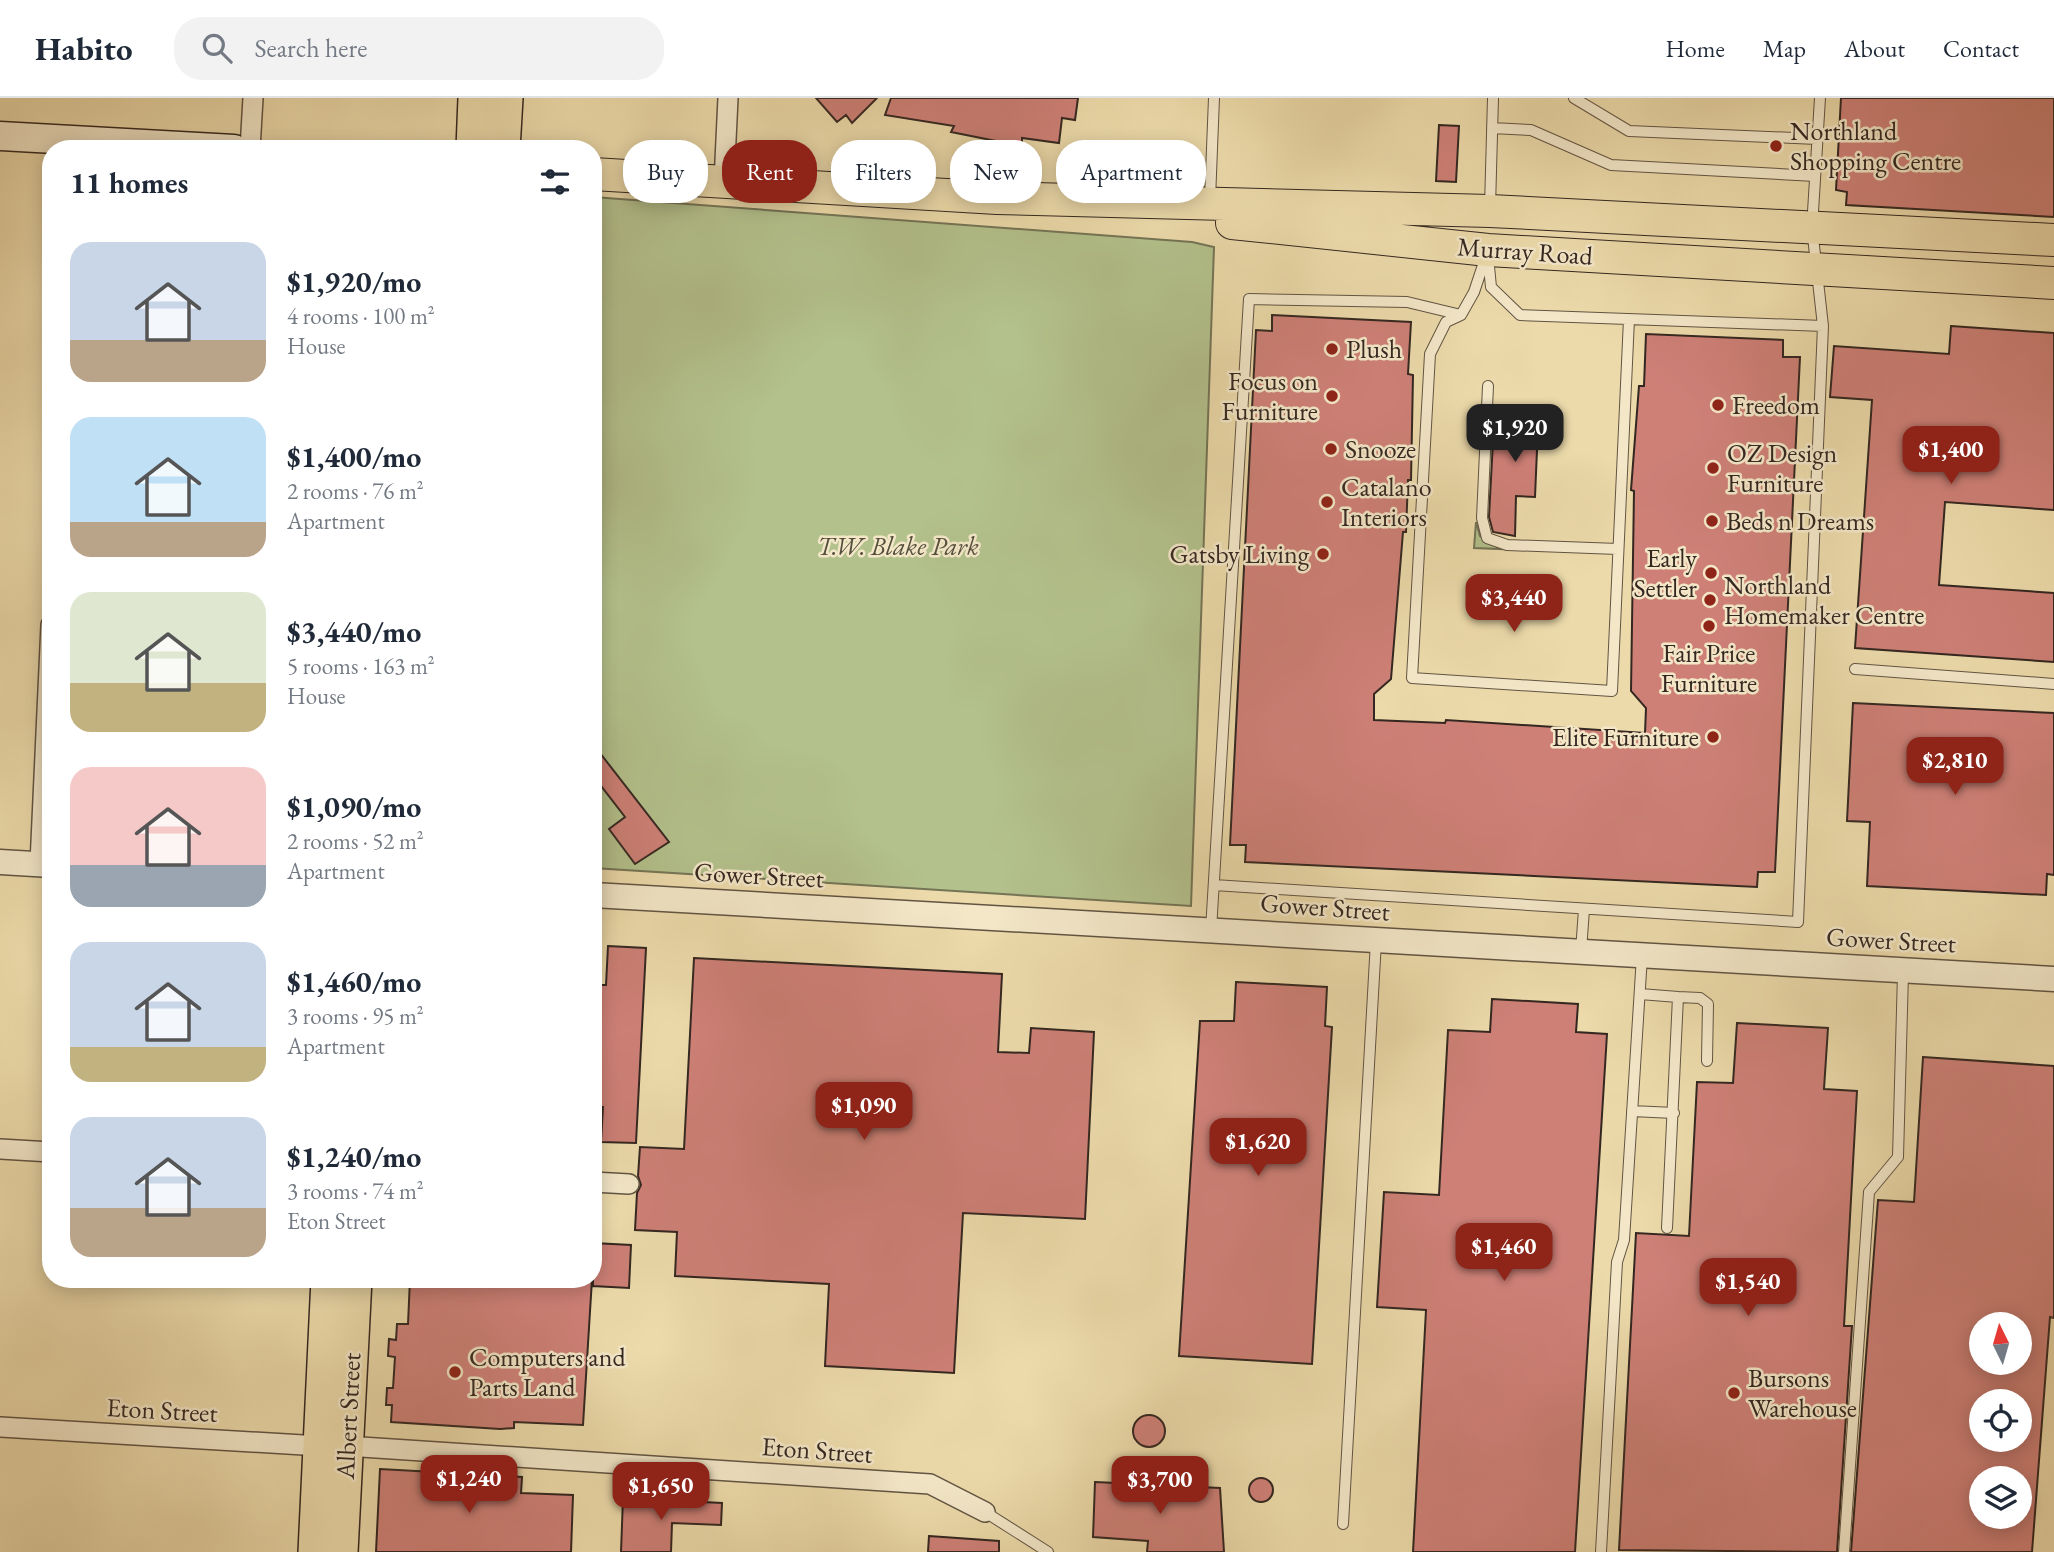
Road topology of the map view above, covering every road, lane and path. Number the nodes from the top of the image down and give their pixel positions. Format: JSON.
{"nodes":[{"id":1,"x":253,"y":98,"type":"edge"},
{"id":2,"x":475,"y":98,"type":"edge"},
{"id":3,"x":506,"y":98,"type":"edge"},
{"id":4,"x":728,"y":98,"type":"edge"},
{"id":5,"x":1214,"y":98,"type":"edge"},
{"id":6,"x":1493,"y":98,"type":"edge"},
{"id":7,"x":1574,"y":98,"type":"edge"},
{"id":8,"x":1819,"y":98,"type":"edge"},
{"id":9,"x":1492,"y":128,"type":"junction"},
{"id":10,"x":0,"y":136,"type":"edge"},
{"id":11,"x":1817,"y":139,"type":"junction"},
{"id":12,"x":251,"y":140,"type":"edge"},
{"id":13,"x":473,"y":140,"type":"edge"},
{"id":14,"x":504,"y":140,"type":"edge"},
{"id":15,"x":726,"y":140,"type":"edge"},
{"id":16,"x":42,"y":141,"type":"edge"},
{"id":17,"x":602,"y":175,"type":"edge"},
{"id":18,"x":1815,"y":176,"type":"junction"},
{"id":19,"x":722,"y":182,"type":"edge"},
{"id":20,"x":817,"y":187,"type":"edge"},
{"id":21,"x":950,"y":195,"type":"edge"},
{"id":22,"x":1042,"y":199,"type":"edge"},
{"id":23,"x":1042,"y":203,"type":"edge"},
{"id":24,"x":1210,"y":204,"type":"junction"},
{"id":25,"x":1490,"y":211,"type":"junction"},
{"id":26,"x":1812,"y":228,"type":"junction"},
{"id":27,"x":2054,"y":240,"type":"edge"},
{"id":28,"x":1488,"y":250,"type":"junction"},
{"id":29,"x":1818,"y":271,"type":"junction"},
{"id":30,"x":2054,"y":283,"type":"edge"},
{"id":31,"x":1461,"y":315,"type":"junction"},
{"id":32,"x":1629,"y":319,"type":"junction"},
{"id":33,"x":1823,"y":326,"type":"junction"},
{"id":34,"x":1488,"y":386,"type":"dead end"},
{"id":35,"x":1618,"y":549,"type":"junction"},
{"id":36,"x":1856,"y":669,"type":"dead end"},
{"id":37,"x":2054,"y":684,"type":"edge"},
{"id":38,"x":0,"y":862,"type":"edge"},
{"id":39,"x":42,"y":864,"type":"edge"},
{"id":40,"x":1214,"y":885,"type":"junction"},
{"id":41,"x":602,"y":896,"type":"edge"},
{"id":42,"x":1584,"y":909,"type":"junction"},
{"id":43,"x":1211,"y":930,"type":"junction"},
{"id":44,"x":1376,"y":940,"type":"junction"},
{"id":45,"x":1581,"y":952,"type":"junction"},
{"id":46,"x":1642,"y":955,"type":"junction"},
{"id":47,"x":1903,"y":970,"type":"junction"},
{"id":48,"x":2054,"y":979,"type":"edge"},
{"id":49,"x":1640,"y":994,"type":"junction"},
{"id":50,"x":1678,"y":996,"type":"junction"},
{"id":51,"x":1707,"y":1061,"type":"dead end"},
{"id":52,"x":1632,"y":1111,"type":"junction"},
{"id":53,"x":1674,"y":1113,"type":"junction"},
{"id":54,"x":0,"y":1149,"type":"edge"},
{"id":55,"x":42,"y":1151,"type":"edge"},
{"id":56,"x":602,"y":1182,"type":"edge"},
{"id":57,"x":629,"y":1184,"type":"dead end"},
{"id":58,"x":1667,"y":1228,"type":"dead end"},
{"id":59,"x":341,"y":1294,"type":"edge"},
{"id":60,"x":0,"y":1427,"type":"edge"},
{"id":61,"x":333,"y":1446,"type":"junction"},
{"id":62,"x":985,"y":1512,"type":"joint"},
{"id":63,"x":1343,"y":1524,"type":"dead end"},
{"id":64,"x":315,"y":1552,"type":"edge"},
{"id":65,"x":341,"y":1552,"type":"edge"},
{"id":66,"x":1048,"y":1552,"type":"edge"},
{"id":67,"x":1601,"y":1552,"type":"edge"},
{"id":68,"x":1844,"y":1552,"type":"edge"}],
"edges":[{"from":1,"to":12,"type":"street"},
{"from":2,"to":13,"type":"highway"},
{"from":3,"to":14,"type":"highway"},
{"from":4,"to":15,"type":"street"},
{"from":5,"to":24,"type":"lane"},
{"from":6,"to":9,"type":"lane"},
{"from":7,"to":11,"type":"lane"},
{"from":8,"to":11,"type":"lane"},
{"from":9,"to":18,"type":"lane"},
{"from":9,"to":25,"type":"lane"},
{"from":10,"to":16,"type":"main road"},
{"from":11,"to":18,"type":"lane"},
{"from":17,"to":19,"type":"main road","name":"Murray Road"},
{"from":18,"to":26,"type":"lane"},
{"from":20,"to":21,"type":"main road","name":"Murray Road"},
{"from":22,"to":24,"type":"main road","name":"Murray Road"},
{"from":23,"to":28,"type":"main road","name":"Murray Road"},
{"from":24,"to":25,"type":"main road","name":"Murray Road"},
{"from":25,"to":26,"type":"main road","name":"Murray Road"},
{"from":25,"to":28,"type":"main road"},
{"from":26,"to":27,"type":"main road","name":"Murray Road"},
{"from":26,"to":29,"type":"lane"},
{"from":28,"to":29,"type":"main road","name":"Murray Road"},
{"from":28,"to":31,"type":"lane"},
{"from":28,"to":32,"type":"lane"},
{"from":29,"to":30,"type":"main road","name":"Murray Road"},
{"from":29,"to":33,"type":"lane"},
{"from":31,"to":35,"type":"lane"},
{"from":31,"to":40,"type":"lane"},
{"from":32,"to":33,"type":"lane"},
{"from":32,"to":35,"type":"lane"},
{"from":33,"to":42,"type":"lane"},
{"from":34,"to":35,"type":"lane"},
{"from":36,"to":37,"type":"lane"},
{"from":38,"to":39,"type":"street"},
{"from":40,"to":42,"type":"lane"},
{"from":40,"to":43,"type":"lane"},
{"from":41,"to":43,"type":"street","name":"Gower Street"},
{"from":42,"to":45,"type":"lane"},
{"from":43,"to":44,"type":"street","name":"Gower Street"},
{"from":44,"to":45,"type":"street","name":"Gower Street"},
{"from":44,"to":63,"type":"lane"},
{"from":45,"to":46,"type":"street","name":"Gower Street"},
{"from":46,"to":47,"type":"street","name":"Gower Street"},
{"from":46,"to":49,"type":"lane"},
{"from":47,"to":48,"type":"street","name":"Gower Street"},
{"from":47,"to":68,"type":"lane"},
{"from":49,"to":50,"type":"lane"},
{"from":49,"to":52,"type":"lane"},
{"from":50,"to":51,"type":"lane"},
{"from":50,"to":53,"type":"lane"},
{"from":52,"to":53,"type":"lane"},
{"from":52,"to":67,"type":"lane"},
{"from":53,"to":58,"type":"lane"},
{"from":54,"to":55,"type":"street"},
{"from":56,"to":57,"type":"street"},
{"from":59,"to":61,"type":"highway","name":"Albert Street"},
{"from":60,"to":61,"type":"street","name":"Eton Street"},
{"from":61,"to":62,"type":"street","name":"Eton Street"},
{"from":61,"to":64,"type":"highway","name":"Albert Street"},
{"from":61,"to":65,"type":"highway","name":"Albert Street"},
{"from":62,"to":66,"type":"lane"}]}
